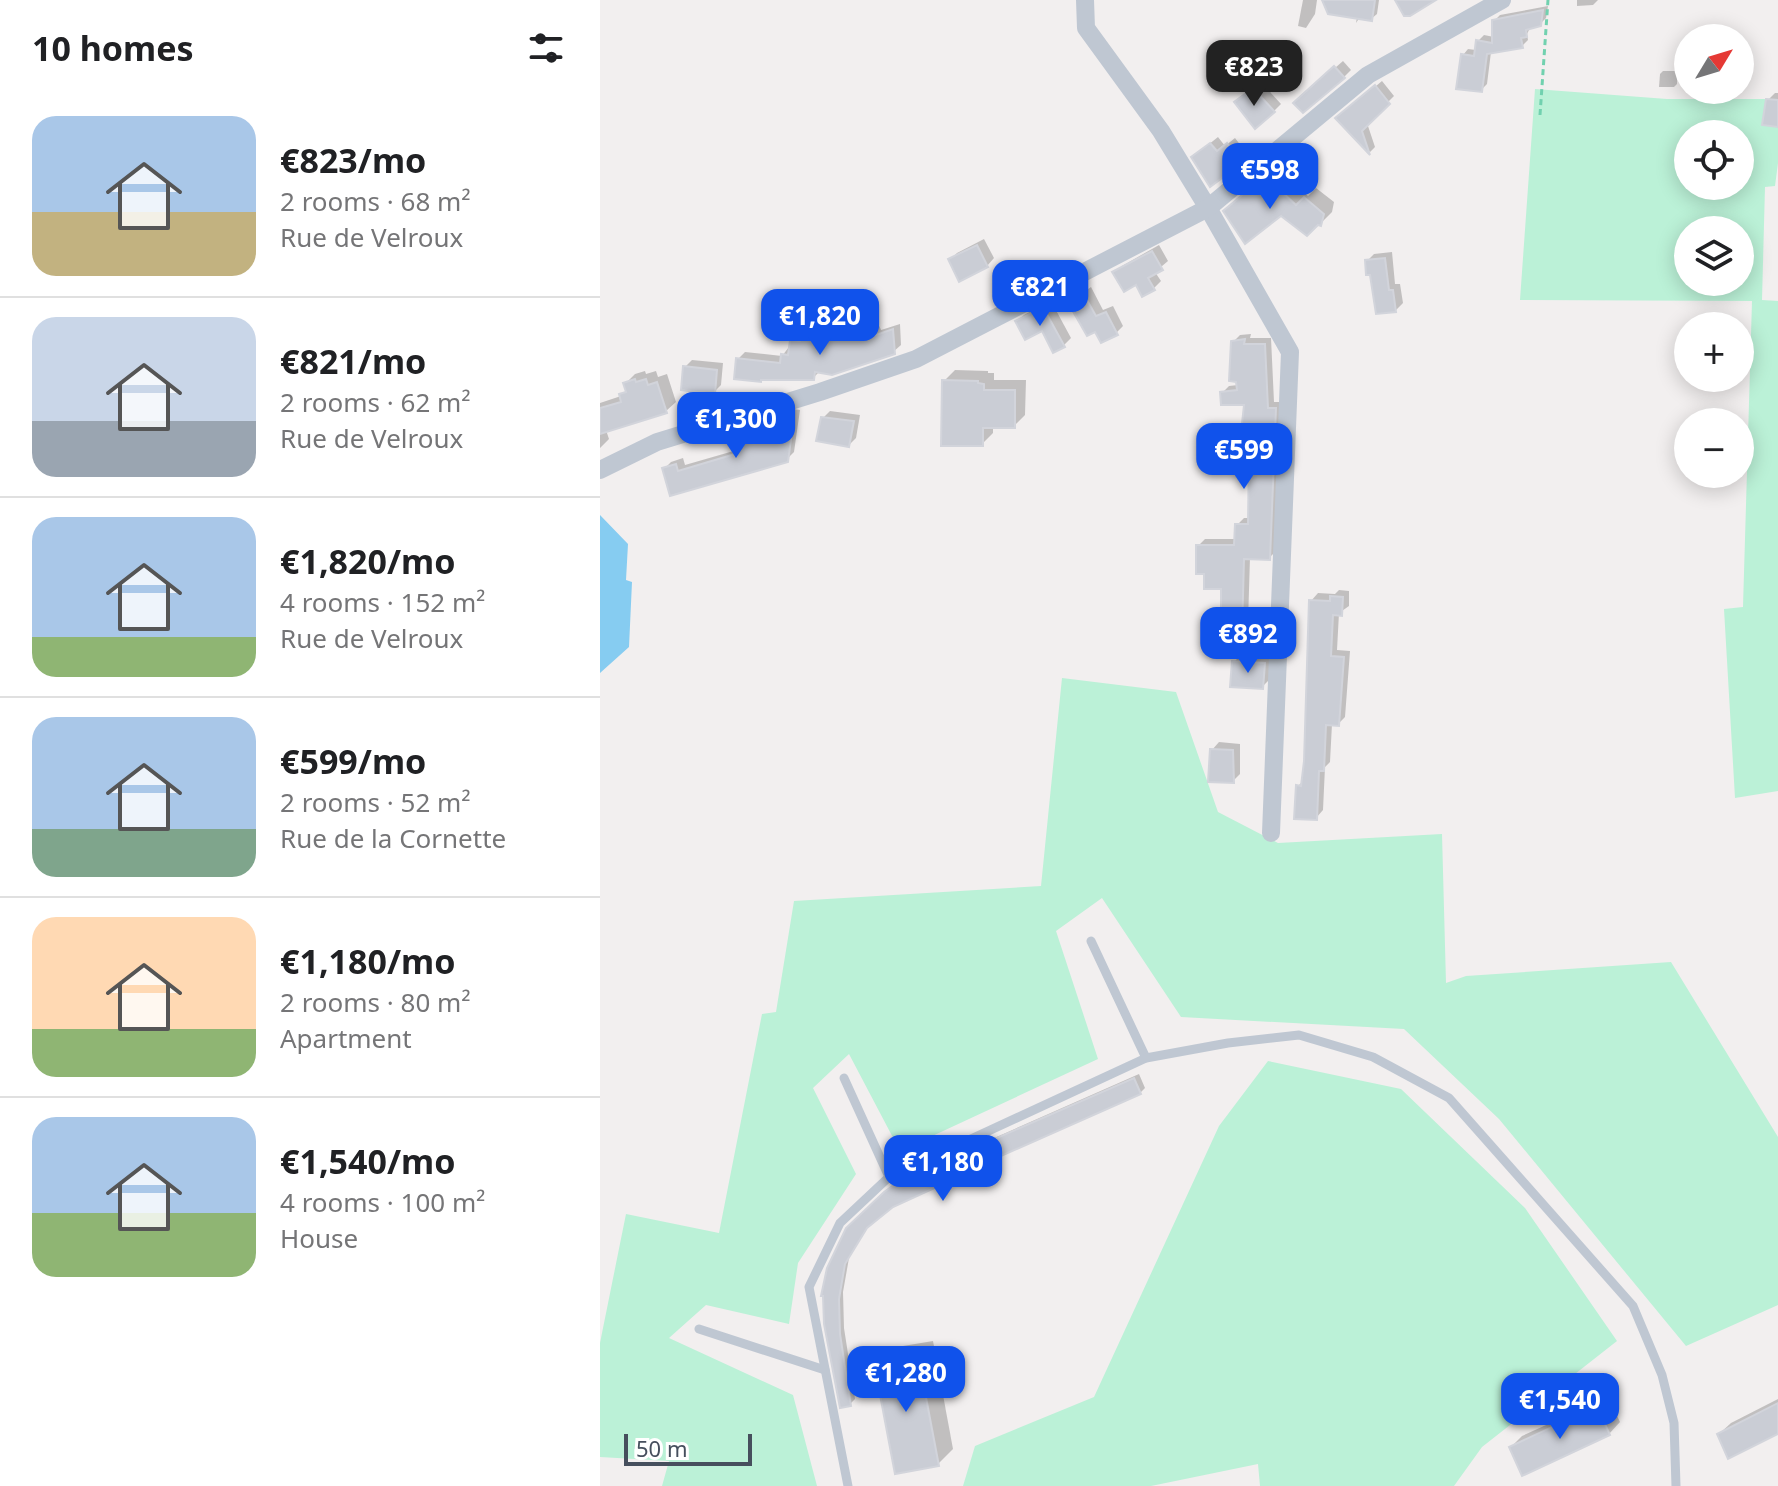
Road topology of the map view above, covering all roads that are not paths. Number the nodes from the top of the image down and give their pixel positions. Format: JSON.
{"nodes":[{"id":1,"x":1085,"y":0,"type":"edge"},
{"id":2,"x":1502,"y":0,"type":"edge"},
{"id":3,"x":1208,"y":208,"type":"junction"},
{"id":4,"x":600,"y":470,"type":"edge"},
{"id":5,"x":1271,"y":833,"type":"dead end"},
{"id":6,"x":1091,"y":941,"type":"dead end"},
{"id":7,"x":1146,"y":1058,"type":"junction"},
{"id":8,"x":844,"y":1078,"type":"dead end"},
{"id":9,"x":889,"y":1177,"type":"junction"},
{"id":10,"x":699,"y":1329,"type":"dead end"},
{"id":11,"x":825,"y":1370,"type":"junction"},
{"id":12,"x":848,"y":1486,"type":"edge"},
{"id":13,"x":1676,"y":1486,"type":"edge"}],
"edges":[{"from":1,"to":3,"type":"street"},
{"from":2,"to":3,"type":"street"},
{"from":3,"to":4,"type":"street"},
{"from":3,"to":5,"type":"street"},
{"from":6,"to":7,"type":"lane"},
{"from":7,"to":9,"type":"lane"},
{"from":7,"to":13,"type":"lane"},
{"from":8,"to":9,"type":"lane"},
{"from":9,"to":11,"type":"lane"},
{"from":10,"to":11,"type":"lane"},
{"from":11,"to":12,"type":"lane"}]}
